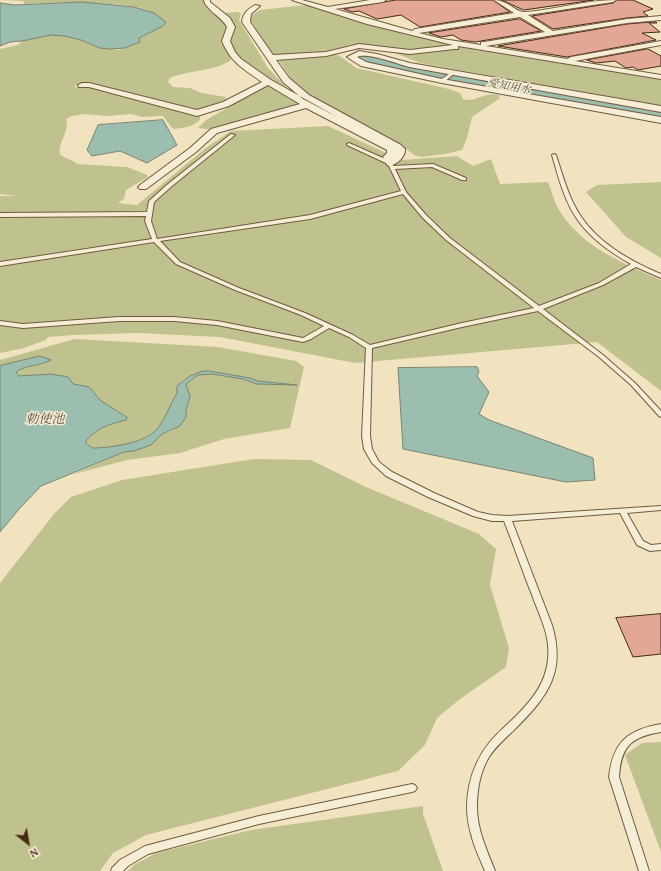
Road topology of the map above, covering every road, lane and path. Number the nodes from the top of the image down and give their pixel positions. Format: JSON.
{"nodes":[{"id":1,"x":207,"y":0,"type":"edge"},
{"id":2,"x":295,"y":0,"type":"edge"},
{"id":3,"x":383,"y":0,"type":"edge"},
{"id":4,"x":497,"y":0,"type":"edge"},
{"id":5,"x":613,"y":0,"type":"edge"},
{"id":6,"x":257,"y":6,"type":"dead end"},
{"id":7,"x":328,"y":9,"type":"junction"},
{"id":8,"x":520,"y":14,"type":"junction"},
{"id":9,"x":661,"y":18,"type":"edge"},
{"id":10,"x":409,"y":32,"type":"junction"},
{"id":11,"x":552,"y":33,"type":"junction"},
{"id":12,"x":661,"y":43,"type":"edge"},
{"id":13,"x":470,"y":46,"type":"junction"},
{"id":14,"x":384,"y":50,"type":"junction"},
{"id":15,"x":270,"y":58,"type":"junction"},
{"id":16,"x":561,"y":60,"type":"junction"},
{"id":17,"x":422,"y":66,"type":"junction"},
{"id":18,"x":661,"y":72,"type":"edge"},
{"id":19,"x":452,"y":73,"type":"junction"},
{"id":20,"x":646,"y":74,"type":"junction"},
{"id":21,"x":661,"y":77,"type":"edge"},
{"id":22,"x":442,"y":81,"type":"junction"},
{"id":23,"x":268,"y":82,"type":"junction"},
{"id":24,"x":82,"y":85,"type":"dead end"},
{"id":25,"x":307,"y":105,"type":"junction"},
{"id":26,"x":661,"y":109,"type":"edge"},
{"id":27,"x":661,"y":120,"type":"edge"},
{"id":28,"x":233,"y":135,"type":"dead end"},
{"id":29,"x":349,"y":144,"type":"dead end"},
{"id":30,"x":554,"y":155,"type":"dead end"},
{"id":31,"x":391,"y":165,"type":"junction"},
{"id":32,"x":464,"y":179,"type":"dead end"},
{"id":33,"x":143,"y":187,"type":"dead end"},
{"id":34,"x":404,"y":192,"type":"junction"},
{"id":35,"x":148,"y":214,"type":"junction"},
{"id":36,"x":0,"y":215,"type":"edge"},
{"id":37,"x":154,"y":240,"type":"junction"},
{"id":38,"x":0,"y":264,"type":"edge"},
{"id":39,"x":636,"y":264,"type":"junction"},
{"id":40,"x":661,"y":276,"type":"edge"},
{"id":41,"x":537,"y":309,"type":"junction"},
{"id":42,"x":0,"y":323,"type":"edge"},
{"id":43,"x":328,"y":326,"type":"junction"},
{"id":44,"x":369,"y":347,"type":"junction"},
{"id":45,"x":661,"y":415,"type":"edge"},
{"id":46,"x":661,"y":508,"type":"edge"},
{"id":47,"x":622,"y":510,"type":"junction"},
{"id":48,"x":507,"y":519,"type":"junction"},
{"id":49,"x":661,"y":547,"type":"edge"},
{"id":50,"x":661,"y":728,"type":"edge"},
{"id":51,"x":412,"y":788,"type":"dead end"},
{"id":52,"x":116,"y":871,"type":"edge"},
{"id":53,"x":490,"y":871,"type":"edge"},
{"id":54,"x":644,"y":871,"type":"edge"}],
"edges":[{"from":1,"to":23,"type":"street"},
{"from":2,"to":7,"type":"street"},
{"from":3,"to":7,"type":"street"},
{"from":4,"to":8,"type":"street"},
{"from":5,"to":8,"type":"street"},
{"from":6,"to":15,"type":"street"},
{"from":7,"to":10,"type":"street"},
{"from":8,"to":10,"type":"street"},
{"from":8,"to":11,"type":"street"},
{"from":9,"to":11,"type":"street"},
{"from":10,"to":13,"type":"street"},
{"from":11,"to":13,"type":"street"},
{"from":12,"to":16,"type":"street"},
{"from":13,"to":14,"type":"street"},
{"from":13,"to":16,"type":"street"},
{"from":14,"to":15,"type":"street"},
{"from":14,"to":17,"type":"street"},
{"from":15,"to":31,"type":"street"},
{"from":16,"to":20,"type":"street"},
{"from":17,"to":19,"type":"street"},
{"from":17,"to":22,"type":"street"},
{"from":18,"to":20,"type":"street"},
{"from":19,"to":22,"type":"lane"},
{"from":19,"to":26,"type":"street"},
{"from":20,"to":21,"type":"street"},
{"from":22,"to":27,"type":"street"},
{"from":23,"to":24,"type":"street"},
{"from":23,"to":25,"type":"street"},
{"from":25,"to":31,"type":"street"},
{"from":25,"to":33,"type":"street"},
{"from":28,"to":35,"type":"lane"},
{"from":29,"to":31,"type":"lane"},
{"from":30,"to":39,"type":"lane"},
{"from":31,"to":32,"type":"lane"},
{"from":31,"to":34,"type":"lane"},
{"from":34,"to":37,"type":"lane"},
{"from":34,"to":41,"type":"lane"},
{"from":35,"to":36,"type":"lane"},
{"from":35,"to":37,"type":"lane"},
{"from":37,"to":38,"type":"lane"},
{"from":37,"to":43,"type":"lane"},
{"from":39,"to":40,"type":"lane"},
{"from":39,"to":41,"type":"lane"},
{"from":41,"to":44,"type":"lane"},
{"from":41,"to":45,"type":"lane"},
{"from":42,"to":43,"type":"lane"},
{"from":43,"to":44,"type":"lane"},
{"from":44,"to":48,"type":"lane"},
{"from":46,"to":47,"type":"lane"},
{"from":47,"to":48,"type":"lane"},
{"from":47,"to":49,"type":"lane"},
{"from":48,"to":53,"type":"lane"},
{"from":50,"to":54,"type":"lane"},
{"from":51,"to":52,"type":"lane"}]}
